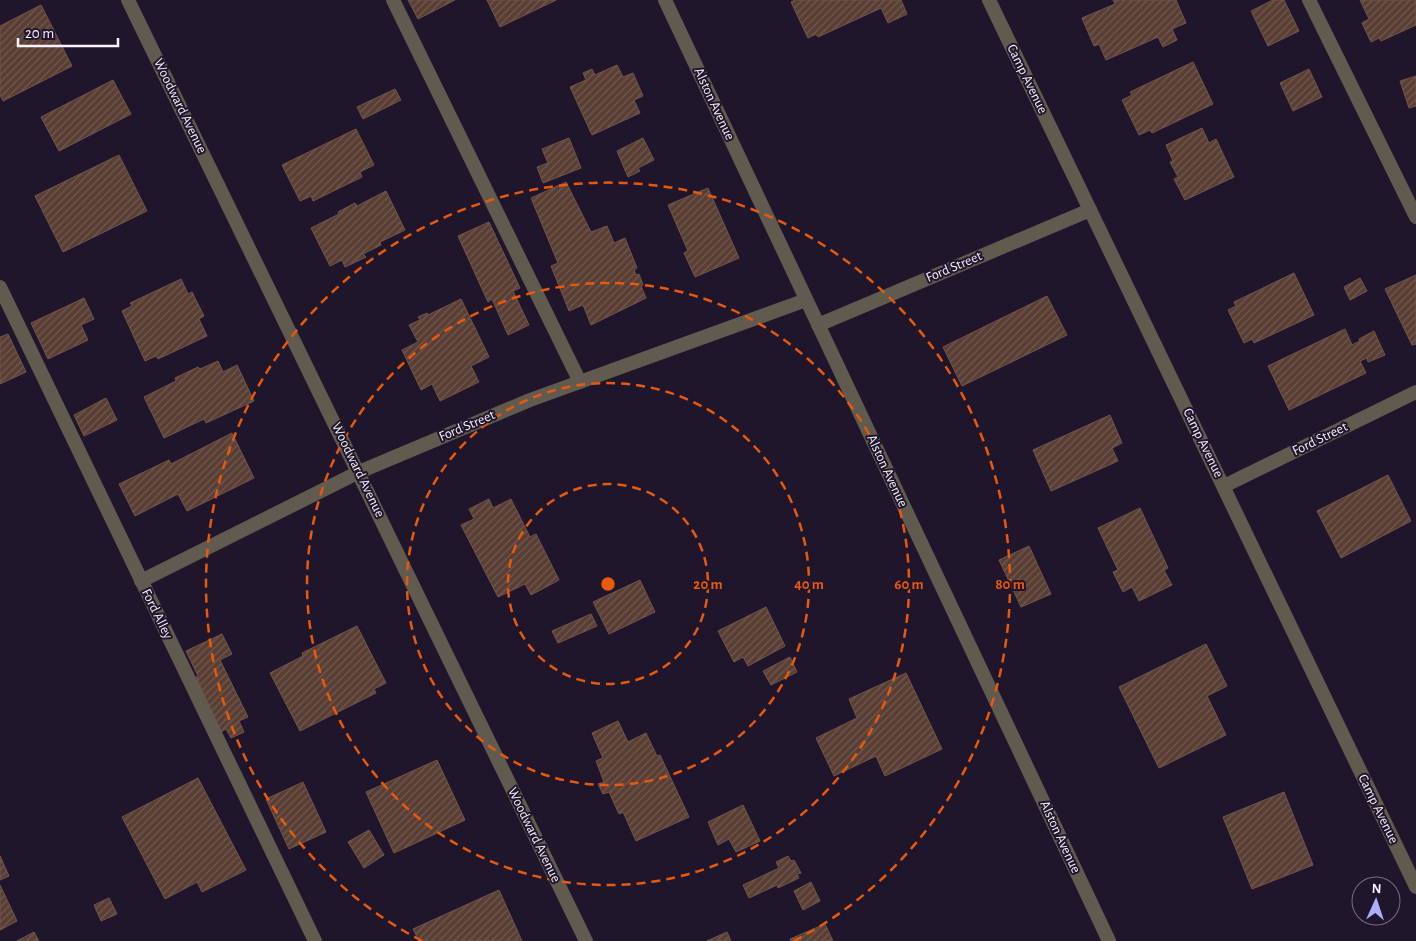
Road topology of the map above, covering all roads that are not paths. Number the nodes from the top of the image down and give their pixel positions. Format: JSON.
{"nodes":[{"id":1,"x":128,"y":0,"type":"edge"},
{"id":2,"x":393,"y":0,"type":"edge"},
{"id":3,"x":665,"y":0,"type":"edge"},
{"id":4,"x":990,"y":0,"type":"edge"},
{"id":5,"x":1309,"y":0,"type":"edge"},
{"id":6,"x":1090,"y":210,"type":"junction"},
{"id":7,"x":1416,"y":217,"type":"edge"},
{"id":8,"x":0,"y":287,"type":"edge"},
{"id":9,"x":806,"y":300,"type":"junction"},
{"id":10,"x":818,"y":325,"type":"junction"},
{"id":11,"x":580,"y":382,"type":"junction"},
{"id":12,"x":1416,"y":392,"type":"edge"},
{"id":13,"x":359,"y":472,"type":"junction"},
{"id":14,"x":1224,"y":486,"type":"junction"},
{"id":15,"x":141,"y":581,"type":"junction"},
{"id":16,"x":1416,"y":887,"type":"edge"},
{"id":17,"x":315,"y":941,"type":"edge"},
{"id":18,"x":586,"y":941,"type":"edge"},
{"id":19,"x":1110,"y":941,"type":"edge"}],
"edges":[{"from":1,"to":13,"type":"street","name":"Woodward Avenue"},
{"from":2,"to":11,"type":"street"},
{"from":3,"to":9,"type":"street","name":"Alston Avenue"},
{"from":4,"to":6,"type":"street","name":"Camp Avenue"},
{"from":5,"to":7,"type":"street"},
{"from":6,"to":10,"type":"street","name":"Ford Street"},
{"from":6,"to":14,"type":"street","name":"Camp Avenue"},
{"from":8,"to":15,"type":"street","name":"Ford Alley"},
{"from":9,"to":10,"type":"street","name":"Alston Avenue"},
{"from":9,"to":11,"type":"street","name":"Ford Street"},
{"from":10,"to":19,"type":"street","name":"Alston Avenue"},
{"from":11,"to":13,"type":"street","name":"Ford Street"},
{"from":12,"to":14,"type":"street","name":"Ford Street"},
{"from":13,"to":15,"type":"street","name":"Ford Street"},
{"from":13,"to":18,"type":"street","name":"Woodward Avenue"},
{"from":14,"to":16,"type":"street","name":"Camp Avenue"},
{"from":15,"to":17,"type":"street","name":"Ford Alley"}]}
